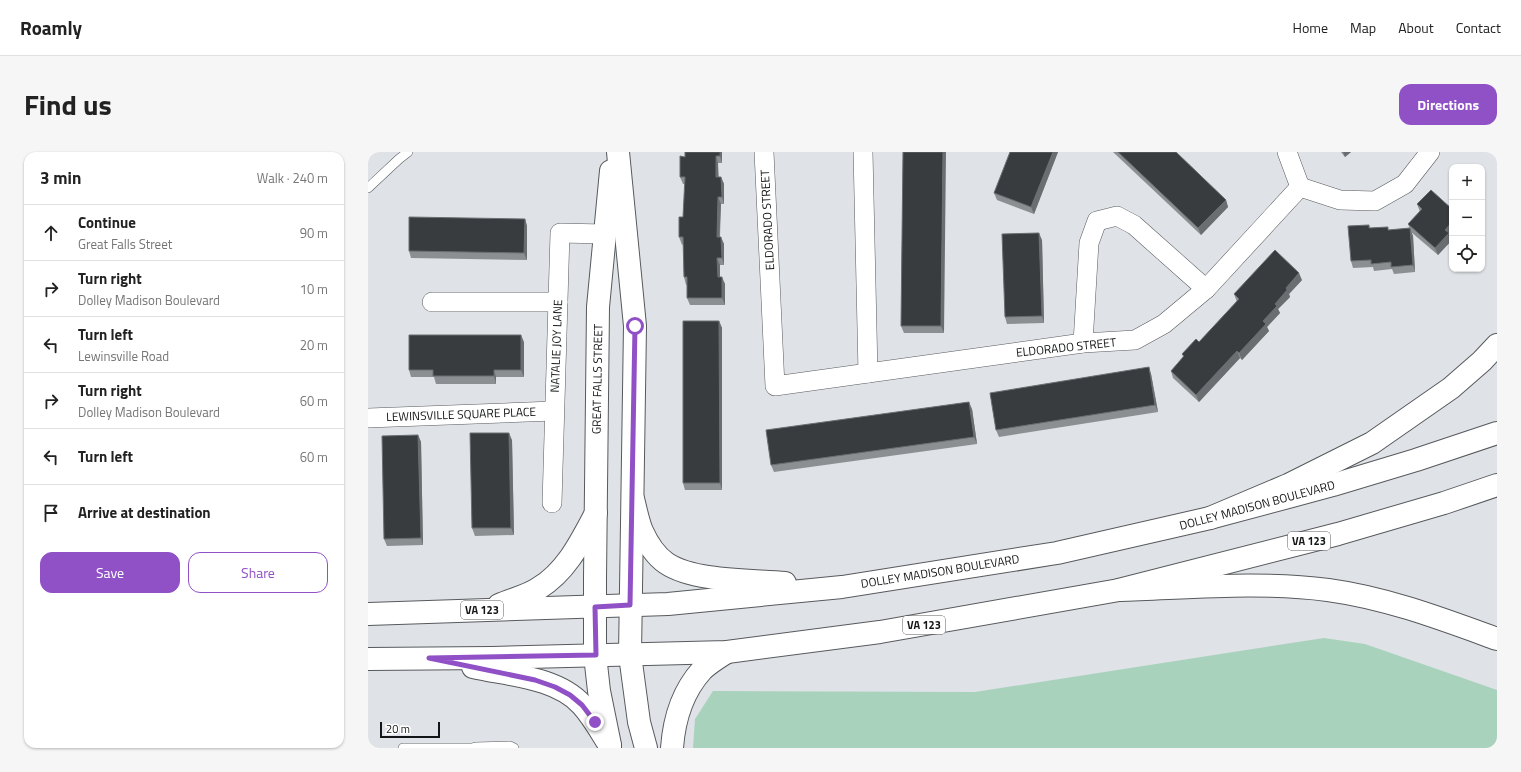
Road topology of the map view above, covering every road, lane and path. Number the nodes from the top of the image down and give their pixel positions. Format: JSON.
{"nodes":[{"id":1,"x":408,"y":152,"type":"edge"},
{"id":2,"x":613,"y":152,"type":"edge"},
{"id":3,"x":618,"y":152,"type":"edge"},
{"id":4,"x":764,"y":152,"type":"edge"},
{"id":5,"x":863,"y":152,"type":"edge"},
{"id":6,"x":1287,"y":152,"type":"edge"},
{"id":7,"x":1430,"y":152,"type":"edge"},
{"id":8,"x":1300,"y":187,"type":"junction"},
{"id":9,"x":368,"y":188,"type":"edge"},
{"id":10,"x":604,"y":234,"type":"junction"},
{"id":11,"x":1206,"y":289,"type":"junction"},
{"id":12,"x":432,"y":302,"type":"dead end"},
{"id":13,"x":558,"y":302,"type":"junction"},
{"id":14,"x":1083,"y":343,"type":"junction"},
{"id":15,"x":1497,"y":345,"type":"edge"},
{"id":16,"x":868,"y":372,"type":"junction"},
{"id":17,"x":554,"y":411,"type":"junction"},
{"id":18,"x":368,"y":418,"type":"edge"},
{"id":19,"x":1497,"y":432,"type":"edge"},
{"id":20,"x":1497,"y":485,"type":"edge"},
{"id":21,"x":632,"y":499,"type":"junction"},
{"id":22,"x":552,"y":503,"type":"dead end"},
{"id":23,"x":596,"y":513,"type":"junction"},
{"id":24,"x":1210,"y":518,"type":"junction"},
{"id":25,"x":842,"y":587,"type":"junction"},
{"id":26,"x":1119,"y":590,"type":"junction"},
{"id":27,"x":630,"y":605,"type":"junction"},
{"id":28,"x":595,"y":607,"type":"junction"},
{"id":29,"x":489,"y":610,"type":"junction"},
{"id":30,"x":368,"y":614,"type":"edge"},
{"id":31,"x":1497,"y":639,"type":"edge"},
{"id":32,"x":727,"y":652,"type":"junction"},
{"id":33,"x":596,"y":655,"type":"junction"},
{"id":34,"x":630,"y":655,"type":"junction"},
{"id":35,"x":429,"y":658,"type":"junction"},
{"id":36,"x":368,"y":659,"type":"edge"},
{"id":37,"x":476,"y":747,"type":"edge"},
{"id":38,"x":610,"y":747,"type":"edge"},
{"id":39,"x":403,"y":748,"type":"edge"},
{"id":40,"x":514,"y":748,"type":"edge"},
{"id":41,"x":646,"y":748,"type":"edge"},
{"id":42,"x":672,"y":748,"type":"edge"}],
"edges":[{"from":1,"to":9,"type":"lane"},
{"from":2,"to":10,"type":"main road","name":"GREAT FALLS STREET"},
{"from":3,"to":21,"type":"main road"},
{"from":4,"to":16,"type":"street","name":"ELDORADO STREET"},
{"from":5,"to":16,"type":"street"},
{"from":6,"to":8,"type":"street"},
{"from":7,"to":8,"type":"street"},
{"from":8,"to":11,"type":"street","name":"ELDORADO STREET"},
{"from":10,"to":13,"type":"street","name":"NATALIE JOY LANE"},
{"from":10,"to":23,"type":"main road","name":"GREAT FALLS STREET"},
{"from":11,"to":14,"type":"street","name":"ELDORADO STREET"},
{"from":11,"to":14,"type":"street"},
{"from":12,"to":13,"type":"street"},
{"from":13,"to":17,"type":"street","name":"NATALIE JOY LANE"},
{"from":14,"to":16,"type":"street","name":"ELDORADO STREET"},
{"from":15,"to":24,"type":"main road"},
{"from":17,"to":18,"type":"street","name":"LEWINSVILLE SQUARE PLACE"},
{"from":17,"to":22,"type":"street","name":"NATALIE JOY LANE"},
{"from":19,"to":24,"type":"main road","name":"DOLLEY MADISON BOULEVARD","number":"VA 123"},
{"from":20,"to":26,"type":"main road","number":"VA 123"},
{"from":21,"to":25,"type":"main road"},
{"from":21,"to":27,"type":"main road"},
{"from":23,"to":28,"type":"main road","name":"GREAT FALLS STREET"},
{"from":23,"to":29,"type":"main road"},
{"from":24,"to":25,"type":"main road","name":"DOLLEY MADISON BOULEVARD","number":"VA 123"},
{"from":25,"to":27,"type":"main road","name":"DOLLEY MADISON BOULEVARD","number":"VA 123"},
{"from":26,"to":31,"type":"main road"},
{"from":26,"to":32,"type":"main road","number":"VA 123"},
{"from":27,"to":28,"type":"main road","name":"DOLLEY MADISON BOULEVARD","number":"VA 123"},
{"from":27,"to":34,"type":"main road"},
{"from":28,"to":29,"type":"main road","name":"DOLLEY MADISON BOULEVARD","number":"VA 123"},
{"from":28,"to":33,"type":"main road","name":"GREAT FALLS STREET"},
{"from":29,"to":30,"type":"main road","name":"DOLLEY MADISON BOULEVARD","number":"VA 123"},
{"from":32,"to":34,"type":"main road","number":"VA 123"},
{"from":32,"to":42,"type":"main road"},
{"from":33,"to":34,"type":"main road","number":"VA 123"},
{"from":33,"to":35,"type":"main road","number":"VA 123"},
{"from":33,"to":38,"type":"main road","name":"GREAT FALLS STREET"},
{"from":34,"to":41,"type":"main road"},
{"from":35,"to":36,"type":"main road","number":"VA 123"},
{"from":35,"to":38,"type":"main road"},
{"from":37,"to":39,"type":"lane"},
{"from":37,"to":40,"type":"lane"}]}
